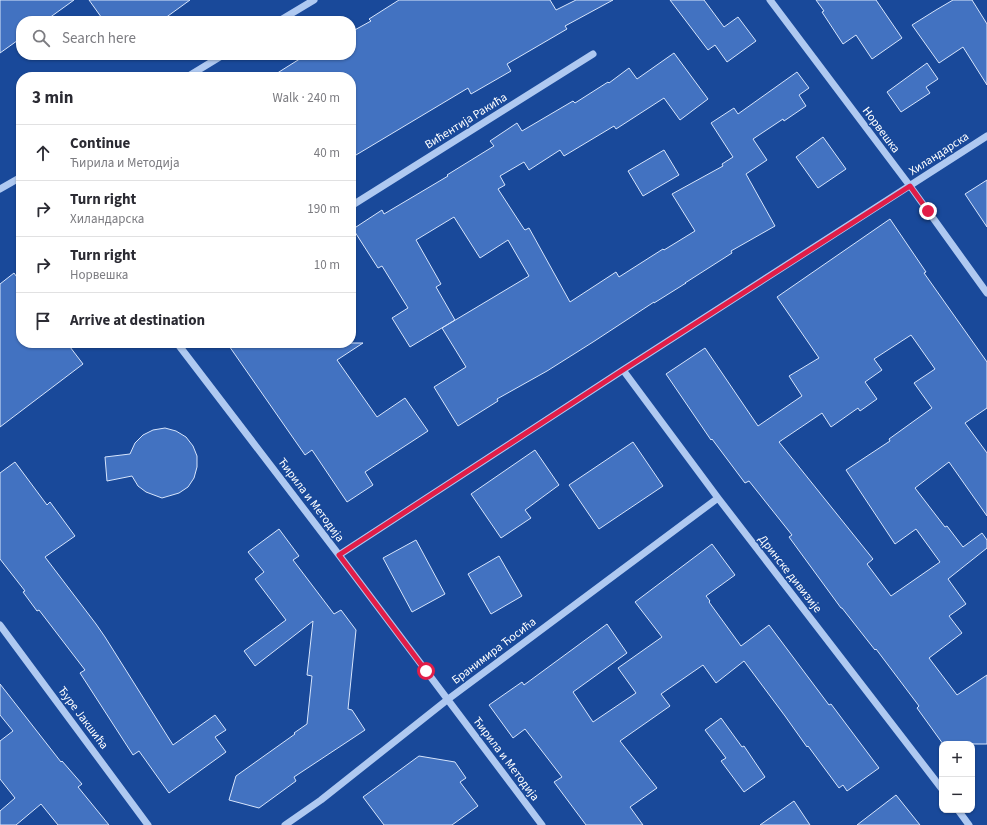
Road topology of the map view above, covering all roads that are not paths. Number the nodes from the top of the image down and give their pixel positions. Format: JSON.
{"nodes":[{"id":1,"x":314,"y":0,"type":"edge"},
{"id":2,"x":770,"y":0,"type":"edge"},
{"id":3,"x":288,"y":16,"type":"edge"},
{"id":4,"x":593,"y":54,"type":"dead end"},
{"id":5,"x":215,"y":60,"type":"edge"},
{"id":6,"x":195,"y":72,"type":"edge"},
{"id":7,"x":987,"y":136,"type":"edge"},
{"id":8,"x":16,"y":180,"type":"edge"},
{"id":9,"x":910,"y":186,"type":"junction"},
{"id":10,"x":0,"y":189,"type":"edge"},
{"id":11,"x":356,"y":203,"type":"edge"},
{"id":12,"x":987,"y":293,"type":"edge"},
{"id":13,"x":181,"y":348,"type":"edge"},
{"id":14,"x":623,"y":370,"type":"junction"},
{"id":15,"x":718,"y":498,"type":"junction"},
{"id":16,"x":339,"y":555,"type":"junction"},
{"id":17,"x":0,"y":625,"type":"edge"},
{"id":18,"x":447,"y":700,"type":"junction"},
{"id":19,"x":939,"y":785,"type":"edge"},
{"id":20,"x":960,"y":813,"type":"edge"},
{"id":21,"x":148,"y":825,"type":"edge"},
{"id":22,"x":285,"y":825,"type":"edge"},
{"id":23,"x":542,"y":825,"type":"edge"},
{"id":24,"x":970,"y":825,"type":"edge"}],
"edges":[{"from":1,"to":3,"type":"street"},
{"from":2,"to":9,"type":"street","name":"Норвешка"},
{"from":4,"to":11,"type":"street","name":"Вићентија Ракића"},
{"from":5,"to":6,"type":"street"},
{"from":7,"to":9,"type":"street","name":"Хиландарска"},
{"from":8,"to":10,"type":"street"},
{"from":9,"to":12,"type":"street","name":"Норвешка"},
{"from":9,"to":14,"type":"street","name":"Хиландарска"},
{"from":13,"to":16,"type":"street","name":"Ћирила и Методија"},
{"from":14,"to":15,"type":"street","name":"Дринске дивизије"},
{"from":14,"to":16,"type":"street","name":"Хиландарска"},
{"from":15,"to":18,"type":"street","name":"Бранимира Ћосића"},
{"from":15,"to":19,"type":"street","name":"Дринске дивизије"},
{"from":16,"to":18,"type":"street","name":"Ћирила и Методија"},
{"from":17,"to":21,"type":"street","name":"Ђуре Јакшића"},
{"from":18,"to":22,"type":"street","name":"Бранимира Ћосића"},
{"from":18,"to":23,"type":"street","name":"Ћирила и Методија"},
{"from":20,"to":24,"type":"street"}]}
